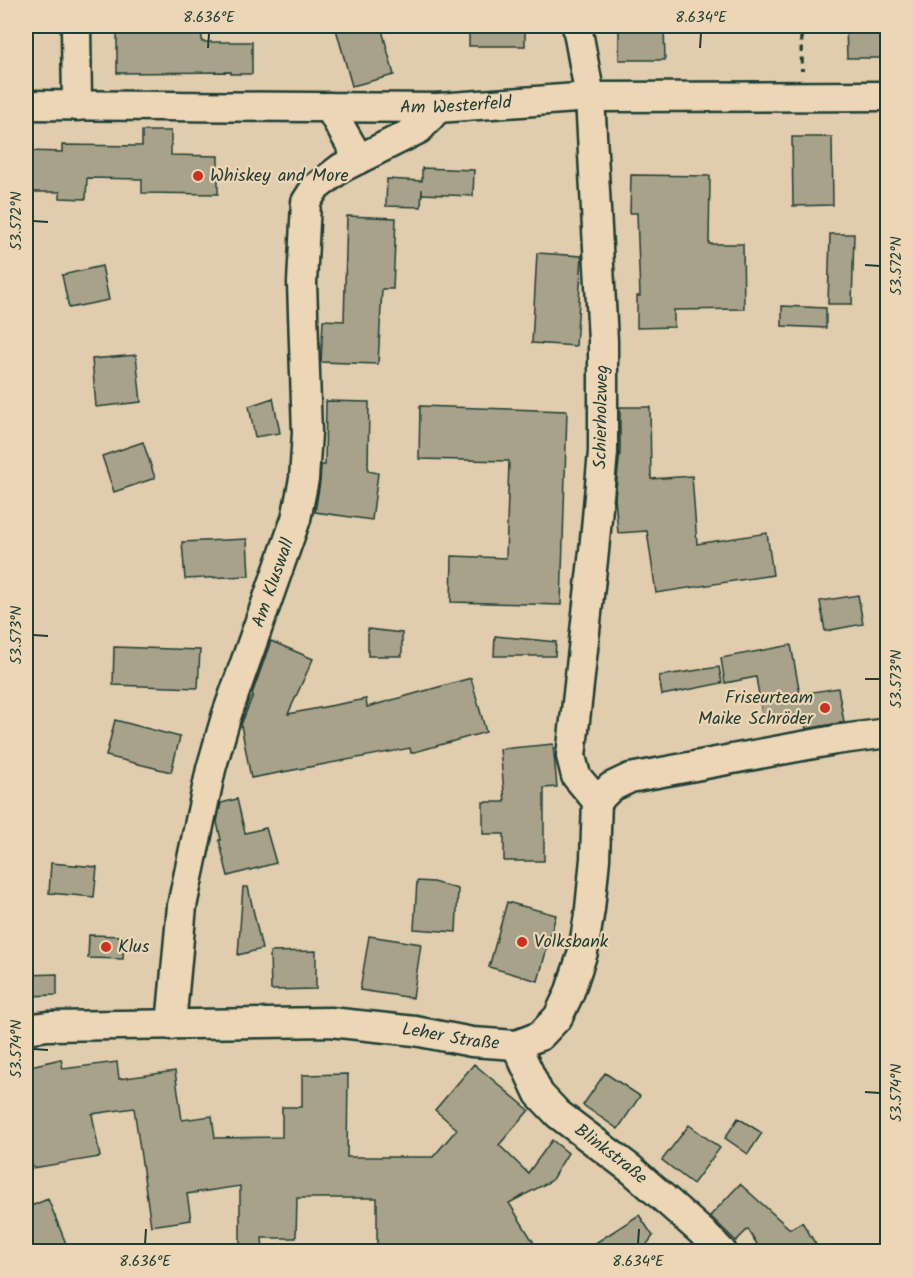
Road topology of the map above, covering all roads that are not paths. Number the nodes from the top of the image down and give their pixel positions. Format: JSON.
{"nodes":[{"id":1,"x":76,"y":26,"type":"edge"},
{"id":2,"x":577,"y":26,"type":"edge"},
{"id":3,"x":888,"y":96,"type":"edge"},
{"id":4,"x":590,"y":97,"type":"junction"},
{"id":5,"x":26,"y":105,"type":"edge"},
{"id":6,"x":77,"y":106,"type":"junction"},
{"id":7,"x":329,"y":107,"type":"junction"},
{"id":8,"x":438,"y":108,"type":"junction"},
{"id":9,"x":359,"y":159,"type":"junction"},
{"id":10,"x":888,"y":733,"type":"edge"},
{"id":11,"x":597,"y":801,"type":"junction"},
{"id":12,"x":171,"y":1025,"type":"junction"},
{"id":13,"x":26,"y":1029,"type":"edge"},
{"id":14,"x":516,"y":1045,"type":"junction"},
{"id":15,"x":722,"y":1251,"type":"edge"}],
"edges":[{"from":1,"to":6,"type":"street"},
{"from":2,"to":4,"type":"street","name":"Schierholzweg"},
{"from":3,"to":4,"type":"street","name":"Am Westerfeld"},
{"from":4,"to":8,"type":"street","name":"Am Westerfeld"},
{"from":4,"to":11,"type":"street","name":"Schierholzweg"},
{"from":5,"to":6,"type":"street","name":"Am Westerfeld"},
{"from":6,"to":7,"type":"street","name":"Am Westerfeld"},
{"from":7,"to":8,"type":"street","name":"Am Westerfeld"},
{"from":7,"to":9,"type":"street"},
{"from":8,"to":9,"type":"street","name":"Am Kluswall"},
{"from":9,"to":12,"type":"street","name":"Am Kluswall"},
{"from":10,"to":11,"type":"street"},
{"from":11,"to":14,"type":"street","name":"Leher Straße"},
{"from":12,"to":13,"type":"street","name":"Leher Straße"},
{"from":12,"to":14,"type":"street","name":"Leher Straße"},
{"from":14,"to":15,"type":"street","name":"Blinkstraße"}]}
